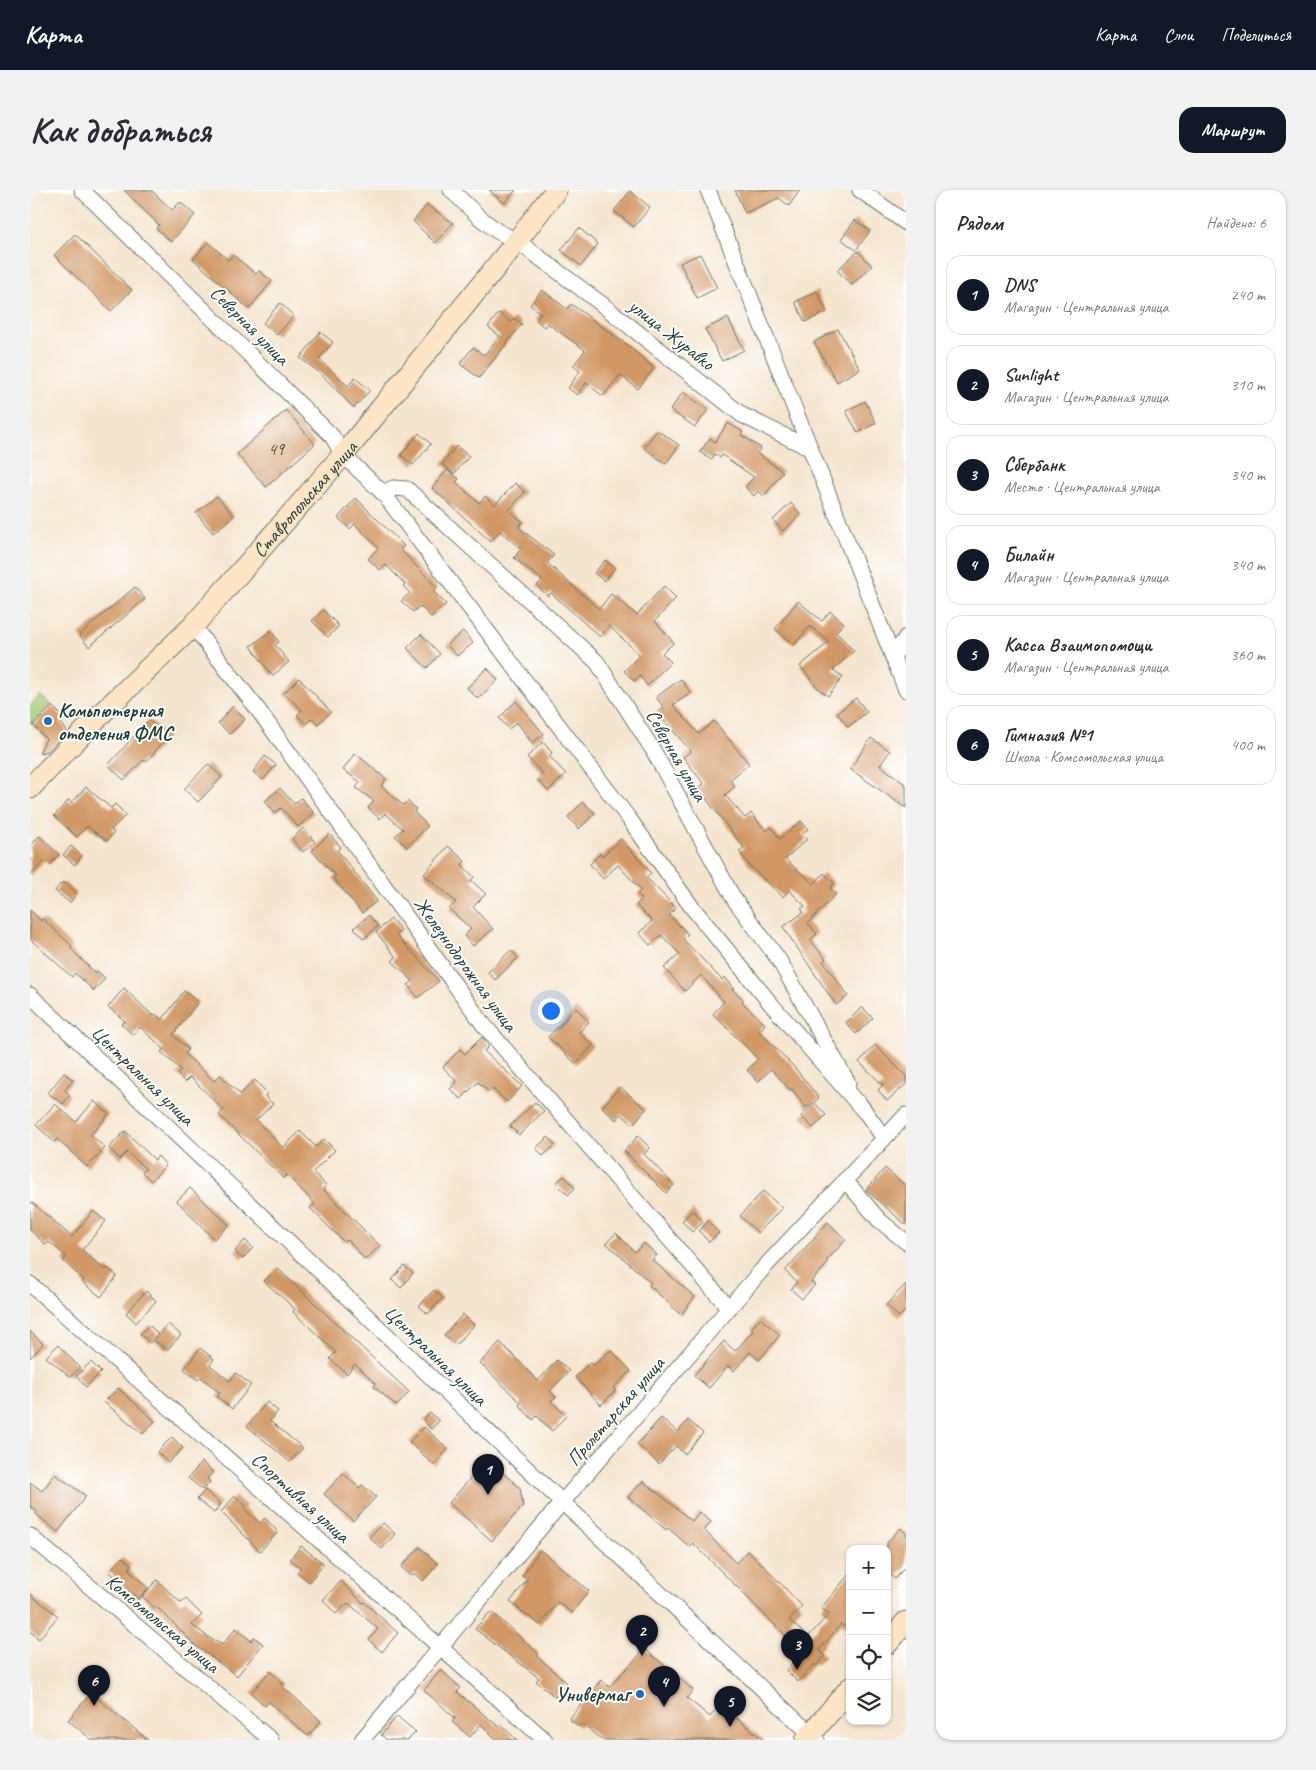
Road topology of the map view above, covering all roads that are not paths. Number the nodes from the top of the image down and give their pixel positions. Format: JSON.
{"nodes":[{"id":1,"x":82,"y":190,"type":"edge"},
{"id":2,"x":450,"y":190,"type":"edge"},
{"id":3,"x":556,"y":190,"type":"edge"},
{"id":4,"x":708,"y":190,"type":"edge"},
{"id":5,"x":860,"y":190,"type":"edge"},
{"id":6,"x":906,"y":223,"type":"edge"},
{"id":7,"x":517,"y":241,"type":"junction"},
{"id":8,"x":809,"y":448,"type":"junction"},
{"id":9,"x":343,"y":455,"type":"junction"},
{"id":10,"x":383,"y":493,"type":"junction"},
{"id":11,"x":193,"y":626,"type":"junction"},
{"id":12,"x":906,"y":637,"type":"edge"},
{"id":13,"x":893,"y":657,"type":"junction"},
{"id":14,"x":906,"y":690,"type":"edge"},
{"id":15,"x":30,"y":788,"type":"edge"},
{"id":16,"x":30,"y":995,"type":"edge"},
{"id":17,"x":864,"y":1111,"type":"junction"},
{"id":18,"x":906,"y":1115,"type":"edge"},
{"id":19,"x":884,"y":1138,"type":"junction"},
{"id":20,"x":845,"y":1180,"type":"junction"},
{"id":21,"x":906,"y":1242,"type":"edge"},
{"id":22,"x":30,"y":1284,"type":"edge"},
{"id":23,"x":729,"y":1308,"type":"junction"},
{"id":24,"x":563,"y":1503,"type":"junction"},
{"id":25,"x":30,"y":1536,"type":"edge"},
{"id":26,"x":906,"y":1622,"type":"edge"},
{"id":27,"x":891,"y":1639,"type":"edge"},
{"id":28,"x":440,"y":1647,"type":"junction"},
{"id":29,"x":846,"y":1693,"type":"edge"},
{"id":30,"x":811,"y":1738,"type":"edge"},
{"id":31,"x":271,"y":1740,"type":"edge"},
{"id":32,"x":362,"y":1740,"type":"edge"},
{"id":33,"x":545,"y":1740,"type":"edge"}],
"edges":[{"from":1,"to":9,"type":"street","name":"Северная улица"},
{"from":2,"to":7,"type":"street","name":"улица Журавко"},
{"from":3,"to":7,"type":"street","name":"Ставропольская улица"},
{"from":4,"to":8,"type":"street"},
{"from":5,"to":6,"type":"street"},
{"from":7,"to":8,"type":"street","name":"улица Журавко"},
{"from":7,"to":9,"type":"street","name":"Ставропольская улица"},
{"from":8,"to":13,"type":"street"},
{"from":9,"to":10,"type":"street","name":"Северная улица"},
{"from":9,"to":11,"type":"street","name":"Ставропольская улица"},
{"from":10,"to":17,"type":"street","name":"Северная улица"},
{"from":10,"to":17,"type":"street","name":"Северная улица"},
{"from":11,"to":15,"type":"street","name":"Ставропольская улица"},
{"from":11,"to":23,"type":"street","name":"Железнодорожная улица"},
{"from":12,"to":13,"type":"street"},
{"from":13,"to":14,"type":"street"},
{"from":16,"to":24,"type":"street","name":"Центральная улица"},
{"from":17,"to":19,"type":"street","name":"Северная улица"},
{"from":18,"to":19,"type":"street","name":"Пролетарская улица"},
{"from":19,"to":20,"type":"street","name":"Пролетарская улица"},
{"from":20,"to":21,"type":"street"},
{"from":20,"to":23,"type":"street","name":"Пролетарская улица"},
{"from":22,"to":28,"type":"street","name":"Спортивная улица"},
{"from":23,"to":24,"type":"street","name":"Пролетарская улица"},
{"from":24,"to":28,"type":"street","name":"Пролетарская улица"},
{"from":24,"to":30,"type":"street","name":"Центральная улица"},
{"from":25,"to":31,"type":"street","name":"Комсомольская улица"},
{"from":26,"to":27,"type":"street"},
{"from":28,"to":32,"type":"street","name":"Пролетарская улица"},
{"from":28,"to":33,"type":"street","name":"Спортивная улица"},
{"from":29,"to":30,"type":"street"}]}
